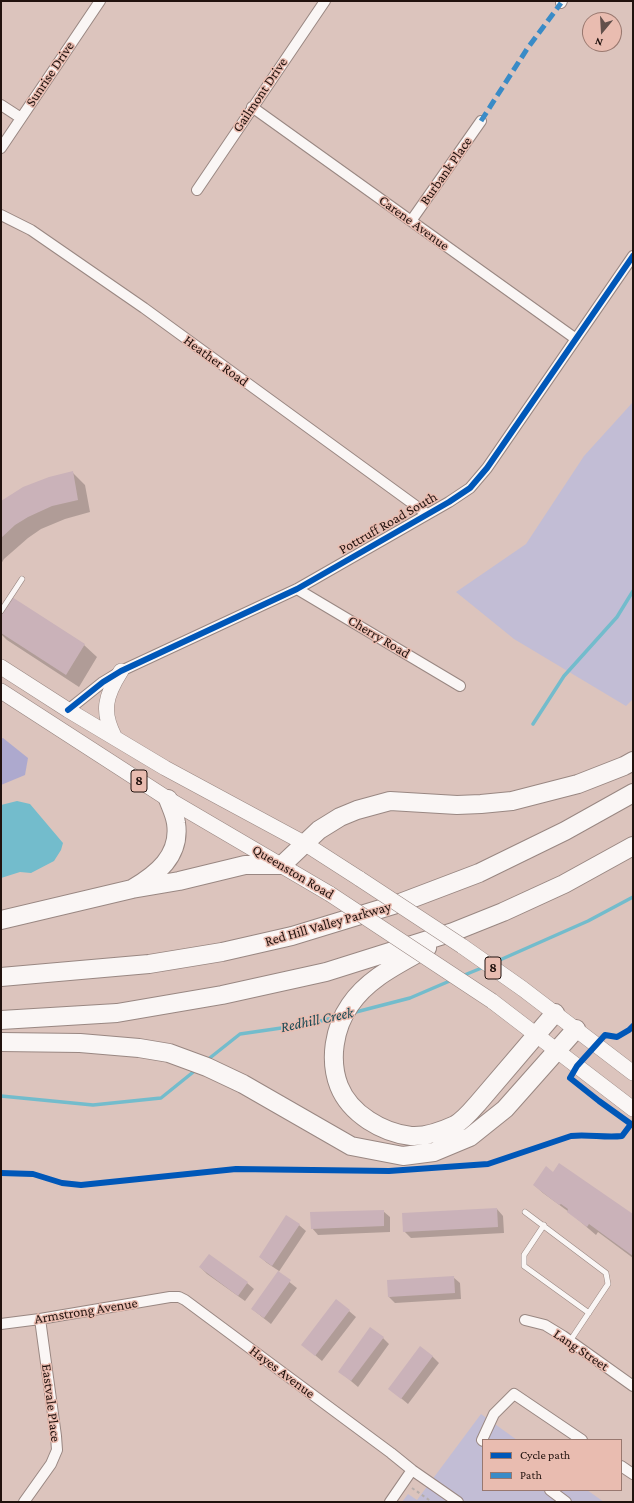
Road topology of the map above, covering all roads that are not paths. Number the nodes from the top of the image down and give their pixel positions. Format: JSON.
{"nodes":[{"id":1,"x":100,"y":1,"type":"edge"},
{"id":2,"x":325,"y":1,"type":"edge"},
{"id":3,"x":1,"y":105,"type":"edge"},
{"id":4,"x":252,"y":108,"type":"junction"},
{"id":5,"x":21,"y":118,"type":"junction"},
{"id":6,"x":481,"y":121,"type":"dead end"},
{"id":7,"x":1,"y":148,"type":"edge"},
{"id":8,"x":197,"y":190,"type":"dead end"},
{"id":9,"x":1,"y":215,"type":"edge"},
{"id":10,"x":411,"y":221,"type":"junction"},
{"id":11,"x":633,"y":256,"type":"edge"},
{"id":12,"x":576,"y":339,"type":"junction"},
{"id":13,"x":427,"y":514,"type":"junction"},
{"id":14,"x":22,"y":579,"type":"dead end"},
{"id":15,"x":297,"y":589,"type":"junction"},
{"id":16,"x":1,"y":611,"type":"edge"},
{"id":17,"x":1,"y":667,"type":"edge"},
{"id":18,"x":121,"y":671,"type":"junction"},
{"id":19,"x":460,"y":686,"type":"dead end"},
{"id":20,"x":1,"y":691,"type":"edge"},
{"id":21,"x":17,"y":701,"type":"junction"},
{"id":22,"x":1,"y":702,"type":"edge"},
{"id":23,"x":68,"y":710,"type":"junction"},
{"id":24,"x":115,"y":738,"type":"junction"},
{"id":25,"x":633,"y":761,"type":"edge"},
{"id":26,"x":633,"y":793,"type":"edge"},
{"id":27,"x":168,"y":799,"type":"junction"},
{"id":28,"x":304,"y":843,"type":"junction"},
{"id":29,"x":633,"y":846,"type":"edge"},
{"id":30,"x":282,"y":864,"type":"junction"},
{"id":31,"x":132,"y":889,"type":"junction"},
{"id":32,"x":1,"y":920,"type":"edge"},
{"id":33,"x":453,"y":932,"type":"junction"},
{"id":34,"x":1,"y":977,"type":"edge"},
{"id":35,"x":555,"y":1013,"type":"junction"},
{"id":36,"x":1,"y":1020,"type":"edge"},
{"id":37,"x":576,"y":1029,"type":"junction"},
{"id":38,"x":537,"y":1035,"type":"junction"},
{"id":39,"x":1,"y":1042,"type":"edge"},
{"id":40,"x":557,"y":1052,"type":"junction"},
{"id":41,"x":633,"y":1073,"type":"edge"},
{"id":42,"x":633,"y":1109,"type":"edge"},
{"id":43,"x":525,"y":1212,"type":"dead end"},
{"id":44,"x":544,"y":1225,"type":"junction"},
{"id":45,"x":170,"y":1297,"type":"joint"},
{"id":46,"x":589,"y":1313,"type":"junction"},
{"id":47,"x":40,"y":1319,"type":"junction"},
{"id":48,"x":525,"y":1320,"type":"dead end"},
{"id":49,"x":1,"y":1324,"type":"edge"},
{"id":50,"x":570,"y":1341,"type":"junction"},
{"id":51,"x":633,"y":1386,"type":"edge"},
{"id":52,"x":482,"y":1439,"type":"edge"},
{"id":53,"x":581,"y":1439,"type":"edge"},
{"id":54,"x":622,"y":1467,"type":"edge"},
{"id":55,"x":412,"y":1470,"type":"junction"},
{"id":56,"x":633,"y":1474,"type":"edge"},
{"id":57,"x":551,"y":1491,"type":"edge"},
{"id":58,"x":24,"y":1502,"type":"edge"},
{"id":59,"x":390,"y":1502,"type":"edge"},
{"id":60,"x":458,"y":1502,"type":"edge"},
{"id":61,"x":566,"y":1502,"type":"edge"}],
"edges":[{"from":1,"to":5,"type":"street","name":"Sunrise Drive"},
{"from":2,"to":4,"type":"street","name":"Gailmont Drive"},
{"from":3,"to":5,"type":"street"},
{"from":4,"to":8,"type":"street","name":"Gailmont Drive"},
{"from":4,"to":10,"type":"street","name":"Carene Avenue"},
{"from":5,"to":7,"type":"street","name":"Sunrise Drive"},
{"from":6,"to":10,"type":"street","name":"Burbank Place"},
{"from":9,"to":13,"type":"street","name":"Heather Road"},
{"from":10,"to":12,"type":"street","name":"Carene Avenue"},
{"from":11,"to":12,"type":"street","name":"Pottruff Road South"},
{"from":12,"to":13,"type":"street","name":"Pottruff Road South"},
{"from":13,"to":15,"type":"street","name":"Pottruff Road South"},
{"from":14,"to":16,"type":"lane"},
{"from":15,"to":18,"type":"street","name":"Pottruff Road South"},
{"from":15,"to":19,"type":"street","name":"Cherry Road"},
{"from":17,"to":23,"type":"main road","name":"Queenston Road","number":"8"},
{"from":18,"to":23,"type":"street","name":"Pottruff Road South"},
{"from":18,"to":24,"type":"main road"},
{"from":20,"to":21,"type":"main road","name":"Queenston Road","number":"8"},
{"from":21,"to":22,"type":"street"},
{"from":21,"to":27,"type":"main road","name":"Queenston Road","number":"8"},
{"from":23,"to":24,"type":"main road","name":"Queenston Road","number":"8"},
{"from":24,"to":28,"type":"main road","name":"Queenston Road","number":"8"},
{"from":25,"to":28,"type":"highway"},
{"from":26,"to":34,"type":"highway","name":"Red Hill Valley Parkway"},
{"from":27,"to":30,"type":"main road","name":"Queenston Road","number":"8"},
{"from":27,"to":31,"type":"highway"},
{"from":28,"to":30,"type":"highway"},
{"from":28,"to":35,"type":"main road","name":"Queenston Road","number":"8","bridge":true},
{"from":29,"to":33,"type":"highway"},
{"from":30,"to":31,"type":"highway"},
{"from":30,"to":38,"type":"main road","name":"Queenston Road","number":"8","bridge":true},
{"from":31,"to":32,"type":"highway"},
{"from":33,"to":36,"type":"highway"},
{"from":33,"to":38,"type":"highway"},
{"from":35,"to":37,"type":"main road","name":"Queenston Road","number":"8"},
{"from":35,"to":38,"type":"highway"},
{"from":37,"to":40,"type":"highway"},
{"from":37,"to":41,"type":"main road","name":"Queenston Road","number":"8"},
{"from":38,"to":40,"type":"main road","name":"Queenston Road","number":"8"},
{"from":39,"to":40,"type":"highway"},
{"from":40,"to":42,"type":"main road","name":"Queenston Road","number":"8"},
{"from":43,"to":44,"type":"lane"},
{"from":44,"to":46,"type":"lane"},
{"from":44,"to":46,"type":"lane"},
{"from":45,"to":47,"type":"street","name":"Armstrong Avenue"},
{"from":45,"to":55,"type":"street","name":"Hayes Avenue"},
{"from":46,"to":50,"type":"lane"},
{"from":47,"to":49,"type":"street","name":"Armstrong Avenue"},
{"from":47,"to":58,"type":"street","name":"Eastvale Place"},
{"from":48,"to":50,"type":"street","name":"Lang Street"},
{"from":50,"to":51,"type":"street","name":"Lang Street"},
{"from":52,"to":53,"type":"street"},
{"from":54,"to":56,"type":"street"},
{"from":55,"to":59,"type":"street"},
{"from":55,"to":60,"type":"street","name":"Hayes Avenue"},
{"from":57,"to":61,"type":"street"}]}
